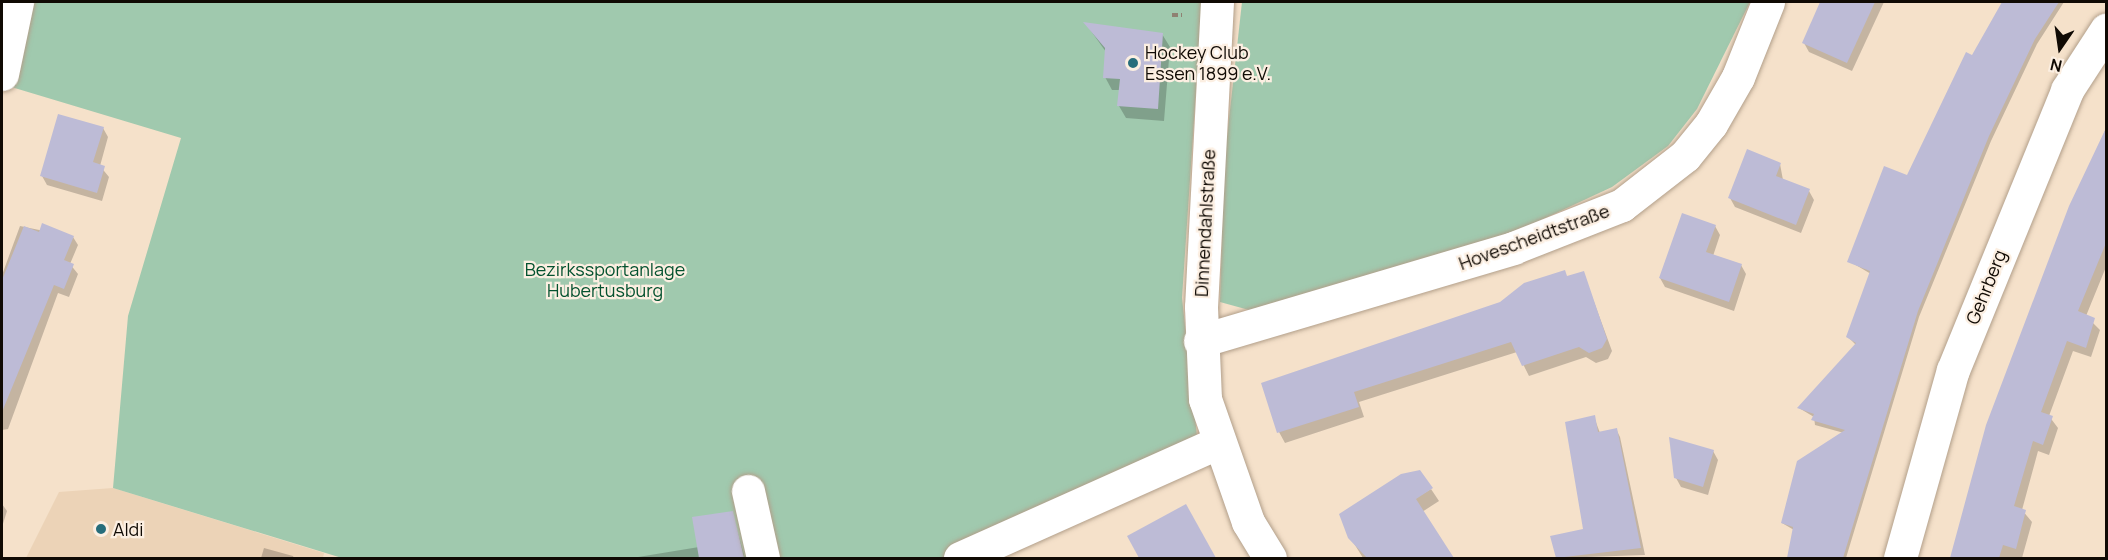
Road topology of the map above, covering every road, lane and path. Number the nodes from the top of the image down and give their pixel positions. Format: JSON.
{"nodes":[{"id":1,"x":16,"y":2,"type":"edge"},
{"id":2,"x":1217,"y":2,"type":"edge"},
{"id":3,"x":1768,"y":2,"type":"edge"},
{"id":4,"x":1172,"y":15,"type":"dead end"},
{"id":5,"x":1184,"y":16,"type":"dead end"},
{"id":6,"x":2106,"y":30,"type":"edge"},
{"id":7,"x":2,"y":74,"type":"edge"},
{"id":8,"x":1200,"y":341,"type":"junction"},
{"id":9,"x":1219,"y":442,"type":"junction"},
{"id":10,"x":748,"y":490,"type":"dead end"},
{"id":11,"x":763,"y":558,"type":"edge"},
{"id":12,"x":960,"y":558,"type":"edge"},
{"id":13,"x":1270,"y":558,"type":"edge"},
{"id":14,"x":1900,"y":558,"type":"edge"}],
"edges":[{"from":1,"to":7,"type":"street"},
{"from":2,"to":8,"type":"street","name":"Dinnendahlstraße"},
{"from":3,"to":8,"type":"street","name":"Hovescheidtstraße"},
{"from":4,"to":5,"type":"path"},
{"from":6,"to":14,"type":"street","name":"Gehrberg"},
{"from":8,"to":9,"type":"street","name":"Dinnendahlstraße"},
{"from":9,"to":12,"type":"street"},
{"from":9,"to":13,"type":"street","name":"Dinnendahlstraße"},
{"from":10,"to":11,"type":"street"}]}
